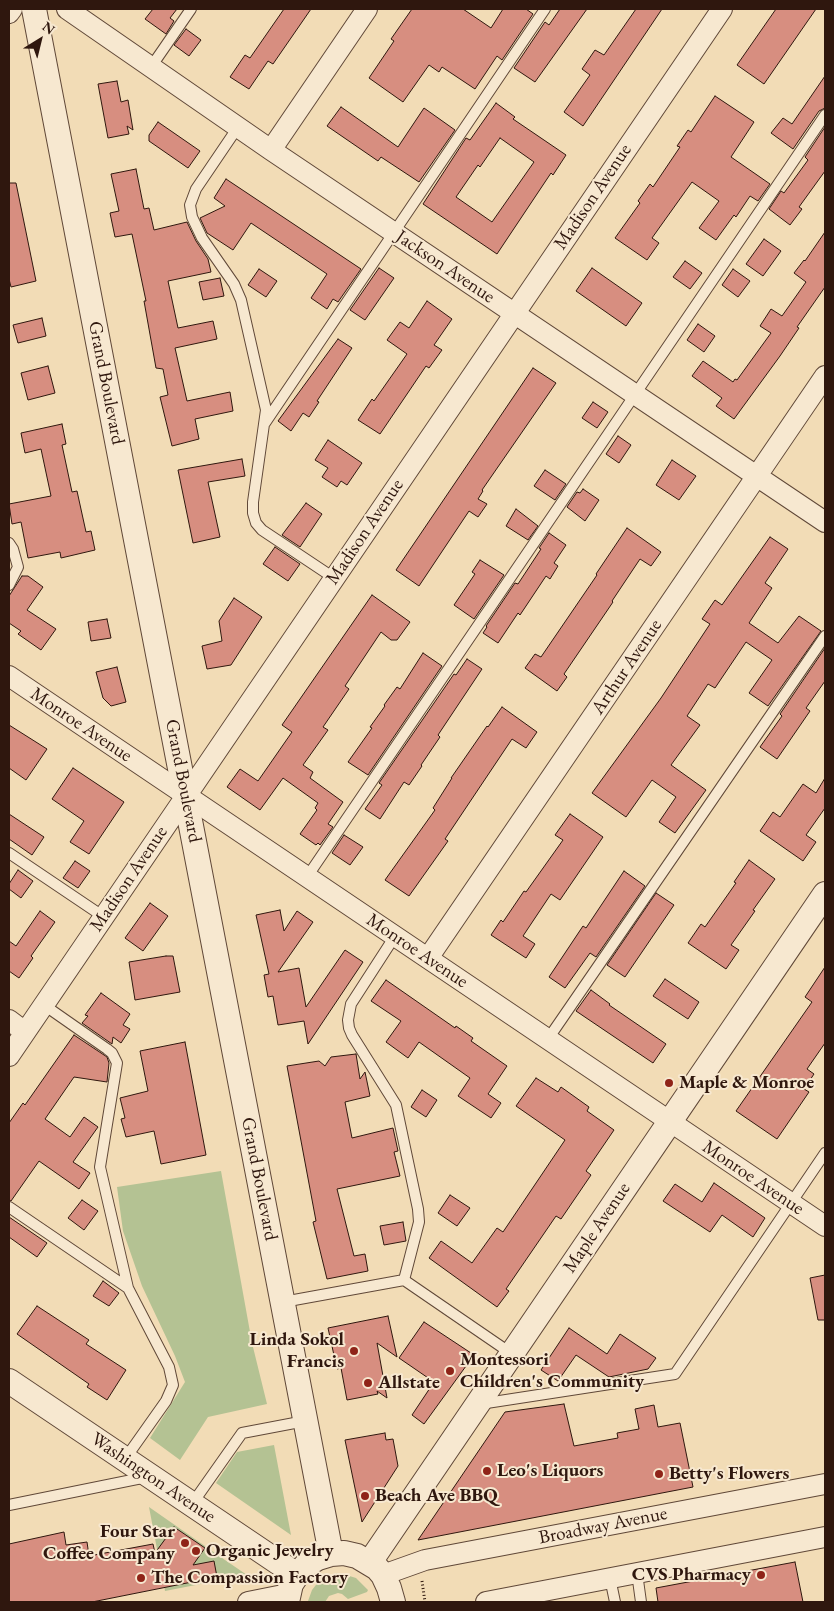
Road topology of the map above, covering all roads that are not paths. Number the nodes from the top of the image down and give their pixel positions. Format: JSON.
{"nodes":[{"id":1,"x":12,"y":9,"type":"edge"},
{"id":2,"x":34,"y":9,"type":"edge"},
{"id":3,"x":67,"y":9,"type":"edge"},
{"id":4,"x":191,"y":9,"type":"edge"},
{"id":5,"x":367,"y":9,"type":"edge"},
{"id":6,"x":545,"y":9,"type":"edge"},
{"id":7,"x":722,"y":9,"type":"edge"},
{"id":8,"x":9,"y":13,"type":"edge"},
{"id":9,"x":151,"y":67,"type":"junction"},
{"id":10,"x":825,"y":115,"type":"edge"},
{"id":11,"x":238,"y":127,"type":"junction"},
{"id":12,"x":271,"y":150,"type":"junction"},
{"id":13,"x":393,"y":231,"type":"junction"},
{"id":14,"x":513,"y":313,"type":"junction"},
{"id":15,"x":825,"y":376,"type":"edge"},
{"id":16,"x":635,"y":395,"type":"junction"},
{"id":17,"x":265,"y":423,"type":"junction"},
{"id":18,"x":757,"y":476,"type":"junction"},
{"id":19,"x":825,"y":522,"type":"edge"},
{"id":20,"x":9,"y":542,"type":"edge"},
{"id":21,"x":334,"y":578,"type":"junction"},
{"id":22,"x":9,"y":585,"type":"edge"},
{"id":23,"x":825,"y":636,"type":"edge"},
{"id":24,"x":9,"y":676,"type":"edge"},
{"id":25,"x":186,"y":796,"type":"junction"},
{"id":26,"x":9,"y":853,"type":"edge"},
{"id":27,"x":306,"y":876,"type":"junction"},
{"id":28,"x":825,"y":894,"type":"edge"},
{"id":29,"x":104,"y":917,"type":"junction"},
{"id":30,"x":395,"y":936,"type":"junction"},
{"id":31,"x":428,"y":958,"type":"junction"},
{"id":32,"x":44,"y":1005,"type":"junction"},
{"id":33,"x":9,"y":1020,"type":"edge"},
{"id":34,"x":25,"y":1032,"type":"junction"},
{"id":35,"x":548,"y":1039,"type":"junction"},
{"id":36,"x":9,"y":1056,"type":"edge"},
{"id":37,"x":670,"y":1122,"type":"junction"},
{"id":38,"x":825,"y":1153,"type":"edge"},
{"id":39,"x":791,"y":1203,"type":"junction"},
{"id":40,"x":9,"y":1207,"type":"edge"},
{"id":41,"x":825,"y":1226,"type":"edge"},
{"id":42,"x":404,"y":1280,"type":"junction"},
{"id":43,"x":128,"y":1288,"type":"junction"},
{"id":44,"x":282,"y":1302,"type":"junction"},
{"id":45,"x":512,"y":1354,"type":"junction"},
{"id":46,"x":9,"y":1381,"type":"edge"},
{"id":47,"x":477,"y":1404,"type":"junction"},
{"id":48,"x":305,"y":1421,"type":"junction"},
{"id":49,"x":125,"y":1459,"type":"junction"},
{"id":50,"x":151,"y":1476,"type":"junction"},
{"id":51,"x":825,"y":1484,"type":"edge"},
{"id":52,"x":192,"y":1504,"type":"junction"},
{"id":53,"x":9,"y":1505,"type":"edge"},
{"id":54,"x":825,"y":1537,"type":"edge"},
{"id":55,"x":331,"y":1554,"type":"junction"},
{"id":56,"x":376,"y":1569,"type":"junction"},
{"id":57,"x":637,"y":1573,"type":"junction"},
{"id":58,"x":610,"y":1578,"type":"junction"},
{"id":59,"x":291,"y":1590,"type":"edge"},
{"id":60,"x":248,"y":1602,"type":"edge"},
{"id":61,"x":393,"y":1602,"type":"edge"},
{"id":62,"x":486,"y":1602,"type":"edge"},
{"id":63,"x":615,"y":1602,"type":"edge"},
{"id":64,"x":642,"y":1602,"type":"edge"}],
"edges":[{"from":1,"to":8,"type":"street"},
{"from":2,"to":25,"type":"street","name":"Grand Boulevard"},
{"from":3,"to":9,"type":"street","name":"Jackson Avenue"},
{"from":4,"to":9,"type":"lane"},
{"from":5,"to":12,"type":"street"},
{"from":6,"to":13,"type":"lane"},
{"from":7,"to":14,"type":"street","name":"Madison Avenue"},
{"from":9,"to":11,"type":"street","name":"Jackson Avenue"},
{"from":10,"to":16,"type":"lane"},
{"from":11,"to":12,"type":"street","name":"Jackson Avenue"},
{"from":11,"to":17,"type":"lane"},
{"from":12,"to":13,"type":"street","name":"Jackson Avenue"},
{"from":13,"to":14,"type":"street","name":"Jackson Avenue"},
{"from":13,"to":17,"type":"lane"},
{"from":14,"to":16,"type":"street","name":"Jackson Avenue"},
{"from":14,"to":21,"type":"street","name":"Madison Avenue"},
{"from":15,"to":18,"type":"street","name":"Arthur Avenue"},
{"from":16,"to":18,"type":"street","name":"Jackson Avenue"},
{"from":16,"to":27,"type":"lane"},
{"from":17,"to":21,"type":"lane"},
{"from":18,"to":19,"type":"street","name":"Jackson Avenue"},
{"from":18,"to":31,"type":"street","name":"Arthur Avenue"},
{"from":20,"to":22,"type":"lane"},
{"from":21,"to":25,"type":"street","name":"Madison Avenue"},
{"from":23,"to":35,"type":"lane"},
{"from":24,"to":25,"type":"street","name":"Monroe Avenue"},
{"from":25,"to":27,"type":"street","name":"Monroe Avenue"},
{"from":25,"to":29,"type":"street","name":"Madison Avenue"},
{"from":25,"to":44,"type":"street","name":"Grand Boulevard"},
{"from":26,"to":29,"type":"lane"},
{"from":27,"to":30,"type":"street","name":"Monroe Avenue"},
{"from":28,"to":37,"type":"street","name":"Maple Avenue"},
{"from":29,"to":32,"type":"street","name":"Madison Avenue"},
{"from":30,"to":31,"type":"street","name":"Monroe Avenue"},
{"from":30,"to":42,"type":"lane"},
{"from":31,"to":35,"type":"street","name":"Monroe Avenue"},
{"from":32,"to":34,"type":"street","name":"Madison Avenue"},
{"from":32,"to":43,"type":"lane"},
{"from":33,"to":34,"type":"street"},
{"from":34,"to":36,"type":"street","name":"Madison Avenue"},
{"from":35,"to":37,"type":"street","name":"Monroe Avenue"},
{"from":37,"to":39,"type":"street","name":"Monroe Avenue"},
{"from":37,"to":45,"type":"street","name":"Maple Avenue"},
{"from":38,"to":39,"type":"lane"},
{"from":39,"to":41,"type":"street","name":"Monroe Avenue"},
{"from":39,"to":47,"type":"lane"},
{"from":40,"to":43,"type":"lane"},
{"from":42,"to":44,"type":"lane"},
{"from":42,"to":45,"type":"lane"},
{"from":43,"to":49,"type":"lane"},
{"from":44,"to":48,"type":"street","name":"Grand Boulevard"},
{"from":45,"to":47,"type":"street","name":"Maple Avenue"},
{"from":46,"to":49,"type":"street","name":"Washington Avenue"},
{"from":47,"to":56,"type":"street","name":"Maple Avenue"},
{"from":48,"to":52,"type":"lane"},
{"from":48,"to":55,"type":"street","name":"Grand Boulevard"},
{"from":49,"to":50,"type":"street","name":"Washington Avenue"},
{"from":50,"to":52,"type":"street","name":"Washington Avenue"},
{"from":50,"to":53,"type":"lane"},
{"from":51,"to":56,"type":"street","name":"Broadway Avenue"},
{"from":52,"to":59,"type":"street","name":"Washington Avenue"},
{"from":54,"to":57,"type":"street"},
{"from":55,"to":56,"type":"street"},
{"from":55,"to":59,"type":"street"},
{"from":56,"to":61,"type":"street"},
{"from":57,"to":58,"type":"street"},
{"from":57,"to":64,"type":"lane"},
{"from":58,"to":62,"type":"street"},
{"from":58,"to":63,"type":"lane"},
{"from":59,"to":60,"type":"street"}]}
